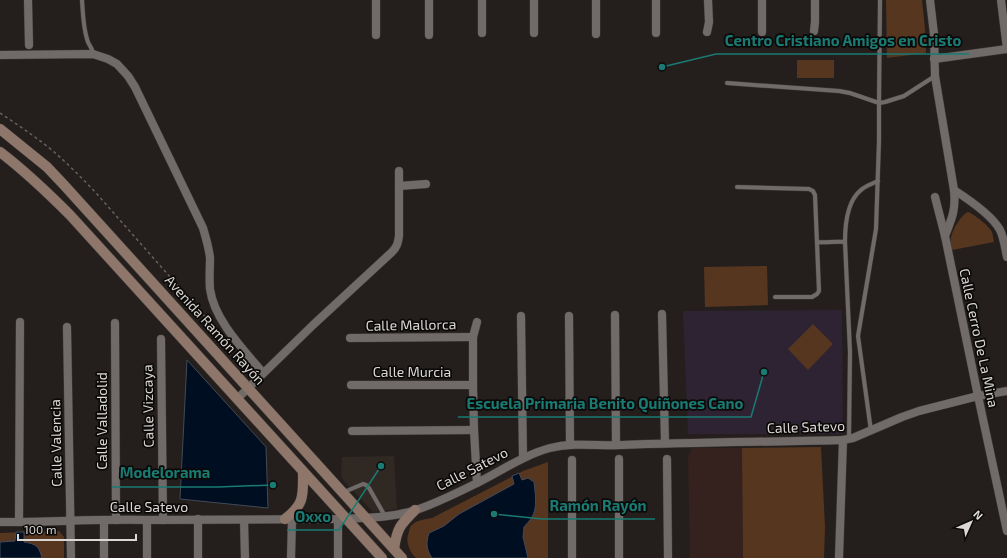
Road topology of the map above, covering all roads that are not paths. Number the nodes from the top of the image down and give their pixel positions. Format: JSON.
{"nodes":[{"id":1,"x":28,"y":0,"type":"edge"},
{"id":2,"x":82,"y":0,"type":"edge"},
{"id":3,"x":376,"y":0,"type":"edge"},
{"id":4,"x":429,"y":0,"type":"edge"},
{"id":5,"x":482,"y":0,"type":"edge"},
{"id":6,"x":534,"y":0,"type":"edge"},
{"id":7,"x":596,"y":0,"type":"edge"},
{"id":8,"x":656,"y":0,"type":"edge"},
{"id":9,"x":708,"y":0,"type":"edge"},
{"id":10,"x":762,"y":0,"type":"edge"},
{"id":11,"x":814,"y":0,"type":"edge"},
{"id":12,"x":880,"y":0,"type":"edge"},
{"id":13,"x":930,"y":0,"type":"edge"},
{"id":14,"x":1001,"y":0,"type":"edge"},
{"id":15,"x":814,"y":31,"type":"dead end"},
{"id":16,"x":707,"y":32,"type":"dead end"},
{"id":17,"x":762,"y":32,"type":"dead end"},
{"id":18,"x":482,"y":33,"type":"dead end"},
{"id":19,"x":534,"y":33,"type":"dead end"},
{"id":20,"x":656,"y":33,"type":"dead end"},
{"id":21,"x":596,"y":34,"type":"dead end"},
{"id":22,"x":376,"y":35,"type":"dead end"},
{"id":23,"x":429,"y":35,"type":"dead end"},
{"id":24,"x":29,"y":45,"type":"dead end"},
{"id":25,"x":1007,"y":49,"type":"edge"},
{"id":26,"x":93,"y":54,"type":"junction"},
{"id":27,"x":0,"y":55,"type":"edge"},
{"id":28,"x":934,"y":59,"type":"junction"},
{"id":29,"x":935,"y":76,"type":"junction"},
{"id":30,"x":727,"y":82,"type":"dead end"},
{"id":31,"x":879,"y":103,"type":"junction"},
{"id":32,"x":0,"y":129,"type":"edge"},
{"id":33,"x":0,"y":152,"type":"edge"},
{"id":34,"x":399,"y":171,"type":"dead end"},
{"id":35,"x":878,"y":181,"type":"junction"},
{"id":36,"x":426,"y":184,"type":"dead end"},
{"id":37,"x":399,"y":186,"type":"junction"},
{"id":38,"x":737,"y":187,"type":"dead end"},
{"id":39,"x":954,"y":190,"type":"junction"},
{"id":40,"x":935,"y":197,"type":"dead end"},
{"id":41,"x":945,"y":236,"type":"junction"},
{"id":42,"x":817,"y":242,"type":"junction"},
{"id":43,"x":846,"y":242,"type":"junction"},
{"id":44,"x":1007,"y":257,"type":"edge"},
{"id":45,"x":775,"y":297,"type":"dead end"},
{"id":46,"x":662,"y":314,"type":"dead end"},
{"id":47,"x":615,"y":315,"type":"dead end"},
{"id":48,"x":521,"y":316,"type":"dead end"},
{"id":49,"x":569,"y":316,"type":"dead end"},
{"id":50,"x":20,"y":322,"type":"dead end"},
{"id":51,"x":115,"y":322,"type":"dead end"},
{"id":52,"x":477,"y":322,"type":"dead end"},
{"id":53,"x":67,"y":327,"type":"dead end"},
{"id":54,"x":473,"y":337,"type":"junction"},
{"id":55,"x":350,"y":338,"type":"dead end"},
{"id":56,"x":161,"y":339,"type":"dead end"},
{"id":57,"x":263,"y":373,"type":"junction"},
{"id":58,"x":350,"y":385,"type":"dead end"},
{"id":59,"x":473,"y":385,"type":"junction"},
{"id":60,"x":249,"y":388,"type":"junction"},
{"id":61,"x":1007,"y":391,"type":"edge"},
{"id":62,"x":978,"y":396,"type":"junction"},
{"id":63,"x":237,"y":399,"type":"junction"},
{"id":64,"x":474,"y":430,"type":"junction"},
{"id":65,"x":352,"y":431,"type":"dead end"},
{"id":66,"x":871,"y":431,"type":"junction"},
{"id":67,"x":846,"y":440,"type":"junction"},
{"id":68,"x":665,"y":443,"type":"junction"},
{"id":69,"x":570,"y":444,"type":"junction"},
{"id":70,"x":616,"y":445,"type":"junction"},
{"id":71,"x":523,"y":458,"type":"junction"},
{"id":72,"x":619,"y":459,"type":"dead end"},
{"id":73,"x":667,"y":459,"type":"dead end"},
{"id":74,"x":572,"y":460,"type":"dead end"},
{"id":75,"x":303,"y":472,"type":"junction"},
{"id":76,"x":477,"y":483,"type":"junction"},
{"id":77,"x":344,"y":492,"type":"junction"},
{"id":78,"x":415,"y":510,"type":"junction"},
{"id":79,"x":385,"y":516,"type":"junction"},
{"id":80,"x":367,"y":518,"type":"junction"},
{"id":81,"x":198,"y":519,"type":"junction"},
{"id":82,"x":289,"y":519,"type":"junction"},
{"id":83,"x":342,"y":519,"type":"junction"},
{"id":84,"x":104,"y":520,"type":"junction"},
{"id":85,"x":116,"y":520,"type":"junction"},
{"id":86,"x":147,"y":520,"type":"junction"},
{"id":87,"x":163,"y":520,"type":"junction"},
{"id":88,"x":244,"y":520,"type":"junction"},
{"id":89,"x":0,"y":522,"type":"edge"},
{"id":90,"x":19,"y":522,"type":"junction"},
{"id":91,"x":70,"y":522,"type":"junction"},
{"id":92,"x":1007,"y":531,"type":"edge"},
{"id":93,"x":394,"y":549,"type":"junction"},
{"id":94,"x":71,"y":558,"type":"edge"},
{"id":95,"x":104,"y":558,"type":"edge"},
{"id":96,"x":147,"y":558,"type":"edge"},
{"id":97,"x":198,"y":558,"type":"edge"},
{"id":98,"x":245,"y":558,"type":"edge"},
{"id":99,"x":291,"y":558,"type":"edge"},
{"id":100,"x":338,"y":558,"type":"edge"},
{"id":101,"x":382,"y":558,"type":"edge"},
{"id":102,"x":402,"y":558,"type":"edge"},
{"id":103,"x":572,"y":558,"type":"edge"},
{"id":104,"x":619,"y":558,"type":"edge"},
{"id":105,"x":668,"y":558,"type":"edge"},
{"id":106,"x":839,"y":558,"type":"edge"}],
"edges":[{"from":1,"to":24,"type":"street"},
{"from":2,"to":26,"type":"lane"},
{"from":3,"to":22,"type":"street"},
{"from":4,"to":23,"type":"street"},
{"from":5,"to":18,"type":"street"},
{"from":6,"to":19,"type":"street"},
{"from":7,"to":21,"type":"street"},
{"from":8,"to":20,"type":"street"},
{"from":9,"to":16,"type":"street"},
{"from":10,"to":17,"type":"street"},
{"from":11,"to":15,"type":"street"},
{"from":12,"to":31,"type":"lane"},
{"from":13,"to":28,"type":"street"},
{"from":14,"to":25,"type":"street"},
{"from":25,"to":28,"type":"street"},
{"from":26,"to":27,"type":"street"},
{"from":26,"to":57,"type":"street"},
{"from":28,"to":29,"type":"street"},
{"from":29,"to":31,"type":"lane"},
{"from":29,"to":39,"type":"street"},
{"from":30,"to":31,"type":"lane"},
{"from":31,"to":35,"type":"lane"},
{"from":32,"to":60,"type":"main road","name":"Avenida Ramón Rayón"},
{"from":33,"to":63,"type":"main road"},
{"from":34,"to":37,"type":"street"},
{"from":35,"to":43,"type":"lane"},
{"from":35,"to":66,"type":"lane"},
{"from":36,"to":37,"type":"street"},
{"from":37,"to":57,"type":"street"},
{"from":38,"to":42,"type":"lane"},
{"from":39,"to":41,"type":"street"},
{"from":39,"to":44,"type":"street"},
{"from":40,"to":41,"type":"street","name":"Calle Cerro De La Mina"},
{"from":41,"to":62,"type":"street","name":"Calle Cerro De La Mina"},
{"from":42,"to":43,"type":"lane"},
{"from":42,"to":45,"type":"lane"},
{"from":43,"to":67,"type":"lane"},
{"from":46,"to":68,"type":"street"},
{"from":47,"to":70,"type":"street"},
{"from":48,"to":71,"type":"street"},
{"from":49,"to":69,"type":"street"},
{"from":50,"to":90,"type":"street"},
{"from":51,"to":85,"type":"street","name":"Calle Valladolid"},
{"from":52,"to":54,"type":"street"},
{"from":53,"to":91,"type":"street","name":"Calle Valencia"},
{"from":54,"to":55,"type":"street","name":"Calle Mallorca"},
{"from":54,"to":59,"type":"street"},
{"from":56,"to":87,"type":"street","name":"Calle Vizcaya"},
{"from":57,"to":60,"type":"street"},
{"from":58,"to":59,"type":"street","name":"Calle Murcia"},
{"from":59,"to":64,"type":"street"},
{"from":60,"to":63,"type":"street"},
{"from":60,"to":77,"type":"main road","name":"Avenida Ramón Rayón"},
{"from":61,"to":62,"type":"street","name":"Calle Satevo"},
{"from":62,"to":66,"type":"street","name":"Calle Satevo"},
{"from":62,"to":92,"type":"street","name":"Calle Cerro De La Mina"},
{"from":63,"to":75,"type":"main road"},
{"from":64,"to":65,"type":"street"},
{"from":64,"to":76,"type":"street"},
{"from":66,"to":67,"type":"street","name":"Calle Satevo"},
{"from":67,"to":68,"type":"street","name":"Calle Satevo"},
{"from":67,"to":106,"type":"street"},
{"from":68,"to":70,"type":"street","name":"Calle Satevo"},
{"from":69,"to":70,"type":"street","name":"Calle Satevo"},
{"from":69,"to":71,"type":"street","name":"Calle Satevo"},
{"from":71,"to":76,"type":"street","name":"Calle Satevo"},
{"from":72,"to":104,"type":"street"},
{"from":73,"to":105,"type":"street"},
{"from":74,"to":103,"type":"street"},
{"from":75,"to":82,"type":"main road"},
{"from":75,"to":83,"type":"main road"},
{"from":76,"to":78,"type":"street","name":"Calle Satevo"},
{"from":77,"to":79,"type":"lane"},
{"from":77,"to":80,"type":"main road","name":"Avenida Ramón Rayón"},
{"from":78,"to":79,"type":"street","name":"Calle Satevo"},
{"from":78,"to":93,"type":"main road"},
{"from":79,"to":80,"type":"street","name":"Calle Satevo"},
{"from":80,"to":83,"type":"street","name":"Calle Satevo"},
{"from":80,"to":93,"type":"main road","name":"Avenida Ramón Rayón"},
{"from":81,"to":87,"type":"street","name":"Calle Satevo"},
{"from":81,"to":88,"type":"street","name":"Calle Satevo"},
{"from":81,"to":97,"type":"street"},
{"from":82,"to":83,"type":"street","name":"Calle Satevo"},
{"from":82,"to":88,"type":"street","name":"Calle Satevo"},
{"from":82,"to":99,"type":"street"},
{"from":83,"to":100,"type":"street"},
{"from":83,"to":101,"type":"main road"},
{"from":84,"to":85,"type":"street","name":"Calle Satevo"},
{"from":84,"to":91,"type":"street","name":"Calle Satevo"},
{"from":84,"to":95,"type":"street"},
{"from":85,"to":86,"type":"street","name":"Calle Satevo"},
{"from":86,"to":87,"type":"street","name":"Calle Satevo"},
{"from":86,"to":96,"type":"street"},
{"from":88,"to":98,"type":"street"},
{"from":89,"to":90,"type":"street","name":"Calle Satevo"},
{"from":90,"to":91,"type":"street","name":"Calle Satevo"},
{"from":91,"to":94,"type":"street","name":"Calle Valencia"},
{"from":93,"to":102,"type":"main road","name":"Avenida Ramón Rayón"}]}
